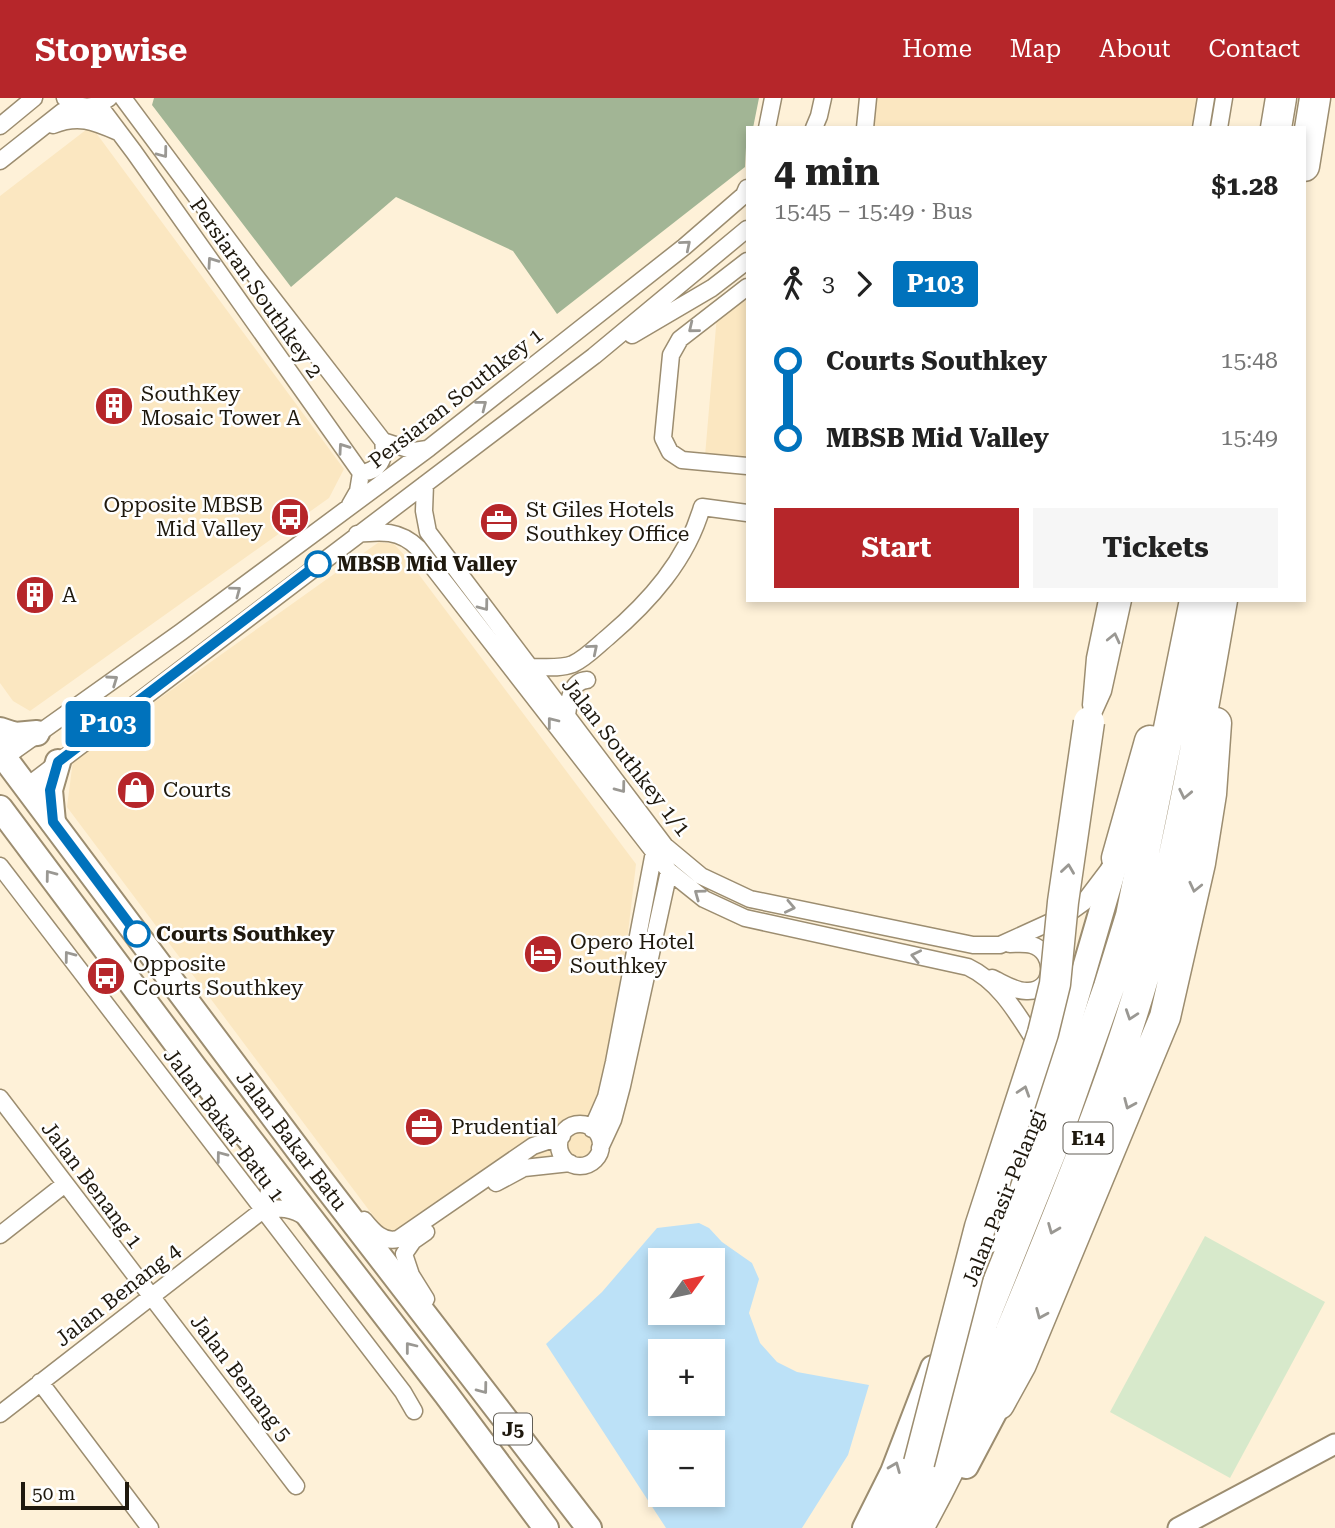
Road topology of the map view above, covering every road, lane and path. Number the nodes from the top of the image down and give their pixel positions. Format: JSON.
{"nodes":[{"id":1,"x":24,"y":98,"type":"edge"},
{"id":2,"x":34,"y":98,"type":"edge"},
{"id":3,"x":109,"y":98,"type":"edge"},
{"id":4,"x":122,"y":98,"type":"edge"},
{"id":5,"x":135,"y":98,"type":"edge"},
{"id":6,"x":774,"y":98,"type":"edge"},
{"id":7,"x":823,"y":98,"type":"edge"},
{"id":8,"x":1206,"y":98,"type":"edge"},
{"id":9,"x":1224,"y":98,"type":"edge"},
{"id":10,"x":1281,"y":98,"type":"edge"},
{"id":11,"x":1317,"y":98,"type":"edge"},
{"id":12,"x":868,"y":100,"type":"edge"},
{"id":13,"x":76,"y":103,"type":"edge"},
{"id":14,"x":6,"y":121,"type":"edge"},
{"id":15,"x":140,"y":122,"type":"junction"},
{"id":16,"x":767,"y":126,"type":"edge"},
{"id":17,"x":815,"y":126,"type":"edge"},
{"id":18,"x":853,"y":126,"type":"edge"},
{"id":19,"x":865,"y":126,"type":"edge"},
{"id":20,"x":1201,"y":126,"type":"edge"},
{"id":21,"x":1219,"y":126,"type":"edge"},
{"id":22,"x":1276,"y":126,"type":"edge"},
{"id":23,"x":37,"y":132,"type":"junction"},
{"id":24,"x":120,"y":133,"type":"junction"},
{"id":25,"x":1306,"y":154,"type":"edge"},
{"id":26,"x":0,"y":161,"type":"edge"},
{"id":27,"x":746,"y":190,"type":"edge"},
{"id":28,"x":746,"y":230,"type":"edge"},
{"id":29,"x":746,"y":262,"type":"edge"},
{"id":30,"x":746,"y":287,"type":"edge"},
{"id":31,"x":594,"y":356,"type":"junction"},
{"id":32,"x":383,"y":442,"type":"junction"},
{"id":33,"x":429,"y":448,"type":"junction"},
{"id":34,"x":746,"y":466,"type":"edge"},
{"id":35,"x":361,"y":473,"type":"junction"},
{"id":36,"x":425,"y":484,"type":"junction"},
{"id":37,"x":349,"y":507,"type":"junction"},
{"id":38,"x":746,"y":513,"type":"edge"},
{"id":39,"x":357,"y":534,"type":"junction"},
{"id":40,"x":1107,"y":602,"type":"edge"},
{"id":41,"x":1123,"y":602,"type":"edge"},
{"id":42,"x":1193,"y":602,"type":"edge"},
{"id":43,"x":1194,"y":602,"type":"edge"},
{"id":44,"x":1223,"y":602,"type":"edge"},
{"id":45,"x":1223,"y":602,"type":"edge"},
{"id":46,"x":181,"y":632,"type":"junction"},
{"id":47,"x":199,"y":654,"type":"junction"},
{"id":48,"x":530,"y":667,"type":"junction"},
{"id":49,"x":587,"y":680,"type":"dead end"},
{"id":50,"x":567,"y":715,"type":"junction"},
{"id":51,"x":1089,"y":722,"type":"junction"},
{"id":52,"x":0,"y":730,"type":"edge"},
{"id":53,"x":37,"y":733,"type":"junction"},
{"id":54,"x":2,"y":755,"type":"edge"},
{"id":55,"x":58,"y":762,"type":"junction"},
{"id":56,"x":7,"y":791,"type":"edge"},
{"id":57,"x":53,"y":822,"type":"junction"},
{"id":58,"x":654,"y":852,"type":"junction"},
{"id":59,"x":1117,"y":858,"type":"junction"},
{"id":60,"x":1,"y":868,"type":"edge"},
{"id":61,"x":669,"y":871,"type":"junction"},
{"id":62,"x":1000,"y":945,"type":"junction"},
{"id":63,"x":982,"y":974,"type":"junction"},
{"id":64,"x":1054,"y":1074,"type":"junction"},
{"id":65,"x":0,"y":1098,"type":"edge"},
{"id":66,"x":592,"y":1129,"type":"junction"},
{"id":67,"x":562,"y":1136,"type":"junction"},
{"id":68,"x":600,"y":1148,"type":"junction"},
{"id":69,"x":267,"y":1163,"type":"junction"},
{"id":70,"x":570,"y":1163,"type":"junction"},
{"id":71,"x":317,"y":1175,"type":"junction"},
{"id":72,"x":65,"y":1184,"type":"junction"},
{"id":73,"x":263,"y":1210,"type":"junction"},
{"id":74,"x":314,"y":1223,"type":"junction"},
{"id":75,"x":0,"y":1235,"type":"edge"},
{"id":76,"x":151,"y":1296,"type":"junction"},
{"id":77,"x":441,"y":1335,"type":"junction"},
{"id":78,"x":40,"y":1382,"type":"junction"},
{"id":79,"x":414,"y":1410,"type":"dead end"},
{"id":80,"x":995,"y":1411,"type":"joint"},
{"id":81,"x":0,"y":1413,"type":"edge"},
{"id":82,"x":1335,"y":1444,"type":"edge"},
{"id":83,"x":919,"y":1463,"type":"junction"},
{"id":84,"x":296,"y":1486,"type":"dead end"},
{"id":85,"x":150,"y":1528,"type":"edge"},
{"id":86,"x":546,"y":1528,"type":"edge"},
{"id":87,"x":589,"y":1528,"type":"edge"},
{"id":88,"x":865,"y":1528,"type":"edge"},
{"id":89,"x":887,"y":1528,"type":"edge"},
{"id":90,"x":918,"y":1528,"type":"edge"},
{"id":91,"x":933,"y":1528,"type":"edge"},
{"id":92,"x":1178,"y":1528,"type":"edge"}],
"edges":[{"from":1,"to":14,"type":"street"},
{"from":2,"to":14,"type":"street"},
{"from":3,"to":13,"type":"street"},
{"from":4,"to":15,"type":"street","name":"Persiaran Southkey 2"},
{"from":5,"to":15,"type":"street"},
{"from":6,"to":16,"type":"street"},
{"from":7,"to":17,"type":"street"},
{"from":8,"to":20,"type":"street"},
{"from":9,"to":21,"type":"street"},
{"from":10,"to":22,"type":"highway"},
{"from":11,"to":25,"type":"highway"},
{"from":12,"to":18,"type":"street"},
{"from":12,"to":19,"type":"street"},
{"from":13,"to":23,"type":"street"},
{"from":13,"to":24,"type":"street","name":"Persiaran Southkey 2"},
{"from":15,"to":32,"type":"street","name":"Persiaran Southkey 2","one_way":true},
{"from":23,"to":24,"type":"street"},
{"from":23,"to":26,"type":"street"},
{"from":35,"to":24,"type":"street","name":"Persiaran Southkey 2","one_way":true},
{"from":33,"to":27,"type":"street","name":"Persiaran Southkey 1","one_way":true},
{"from":28,"to":31,"type":"street"},
{"from":29,"to":31,"type":"street"},
{"from":30,"to":34,"type":"street","one_way":true},
{"from":31,"to":36,"type":"street"},
{"from":32,"to":33,"type":"street"},
{"from":32,"to":35,"type":"street"},
{"from":33,"to":37,"type":"street","name":"Persiaran Southkey 1"},
{"from":35,"to":37,"type":"street"},
{"from":36,"to":39,"type":"street"},
{"from":36,"to":48,"type":"street","name":"Jalan Southkey 1/1","one_way":true},
{"from":46,"to":37,"type":"street","name":"Persiaran Southkey 1","one_way":true},
{"from":48,"to":38,"type":"street","one_way":true},
{"from":39,"to":47,"type":"street"},
{"from":58,"to":39,"type":"street","name":"Jalan Southkey 1/1","one_way":true},
{"from":40,"to":51,"type":"street"},
{"from":51,"to":41,"type":"street","one_way":true},
{"from":42,"to":59,"type":"highway"},
{"from":43,"to":83,"type":"highway","number":"E14","bridge":true},
{"from":44,"to":90,"type":"highway","number":"E14","one_way":true},
{"from":45,"to":80,"type":"highway","one_way":true},
{"from":46,"to":47,"type":"street"},
{"from":53,"to":46,"type":"street","name":"Persiaran Southkey 1","one_way":true},
{"from":47,"to":55,"type":"street"},
{"from":48,"to":50,"type":"street","name":"Jalan Southkey 1/1"},
{"from":49,"to":50,"type":"street"},
{"from":50,"to":62,"type":"street","name":"Jalan Southkey 1/1","one_way":true},
{"from":83,"to":51,"type":"highway","one_way":true,"bridge":true},
{"from":52,"to":53,"type":"main road"},
{"from":53,"to":54,"type":"street","name":"Persiaran Southkey 1"},
{"from":54,"to":56,"type":"main road"},
{"from":55,"to":56,"type":"street"},
{"from":55,"to":57,"type":"main road"},
{"from":56,"to":57,"type":"main road","name":"Jalan Bakar Batu","number":"J5"},
{"from":69,"to":56,"type":"main road","name":"Jalan Bakar Batu","number":"J5","one_way":true},
{"from":57,"to":71,"type":"main road","name":"Jalan Bakar Batu","number":"J5"},
{"from":58,"to":61,"type":"street","name":"Jalan Southkey 1/1"},
{"from":58,"to":66,"type":"street"},
{"from":59,"to":62,"type":"street","name":"Jalan Southkey 1/1"},
{"from":59,"to":64,"type":"main road","name":"Jalan Pasir Pelangi"},
{"from":73,"to":60,"type":"street","name":"Jalan Bakar Batu 1","one_way":true},
{"from":63,"to":61,"type":"street","name":"Jalan Southkey 1/1","one_way":true},
{"from":61,"to":68,"type":"street"},
{"from":62,"to":63,"type":"street"},
{"from":63,"to":64,"type":"street","name":"Jalan Southkey 1/1"},
{"from":88,"to":64,"type":"main road","name":"Jalan Pasir Pelangi","one_way":true},
{"from":65,"to":72,"type":"street","name":"Jalan Benang 1"},
{"from":66,"to":67,"type":"street"},
{"from":66,"to":68,"type":"street"},
{"from":67,"to":70,"type":"street"},
{"from":67,"to":71,"type":"street"},
{"from":68,"to":70,"type":"street"},
{"from":69,"to":73,"type":"street"},
{"from":69,"to":74,"type":"main road","name":"Jalan Bakar Batu","number":"J5"},
{"from":70,"to":77,"type":"street"},
{"from":71,"to":77,"type":"main road","name":"Jalan Bakar Batu","number":"J5"},
{"from":72,"to":75,"type":"street"},
{"from":72,"to":76,"type":"street","name":"Jalan Benang 1"},
{"from":73,"to":74,"type":"street"},
{"from":73,"to":76,"type":"street","name":"Jalan Benang 4"},
{"from":73,"to":79,"type":"street","name":"Jalan Bakar Batu 1"},
{"from":86,"to":74,"type":"main road","name":"Jalan Bakar Batu","number":"J5","one_way":true},
{"from":76,"to":78,"type":"street","name":"Jalan Benang 4"},
{"from":76,"to":84,"type":"street","name":"Jalan Benang 5"},
{"from":77,"to":87,"type":"main road","name":"Jalan Bakar Batu","number":"J5","one_way":true},
{"from":78,"to":81,"type":"street","name":"Jalan Benang 4"},
{"from":78,"to":85,"type":"street"},
{"from":80,"to":91,"type":"main road"},
{"from":82,"to":92,"type":"street"},
{"from":83,"to":89,"type":"highway","number":"E14"}]}
